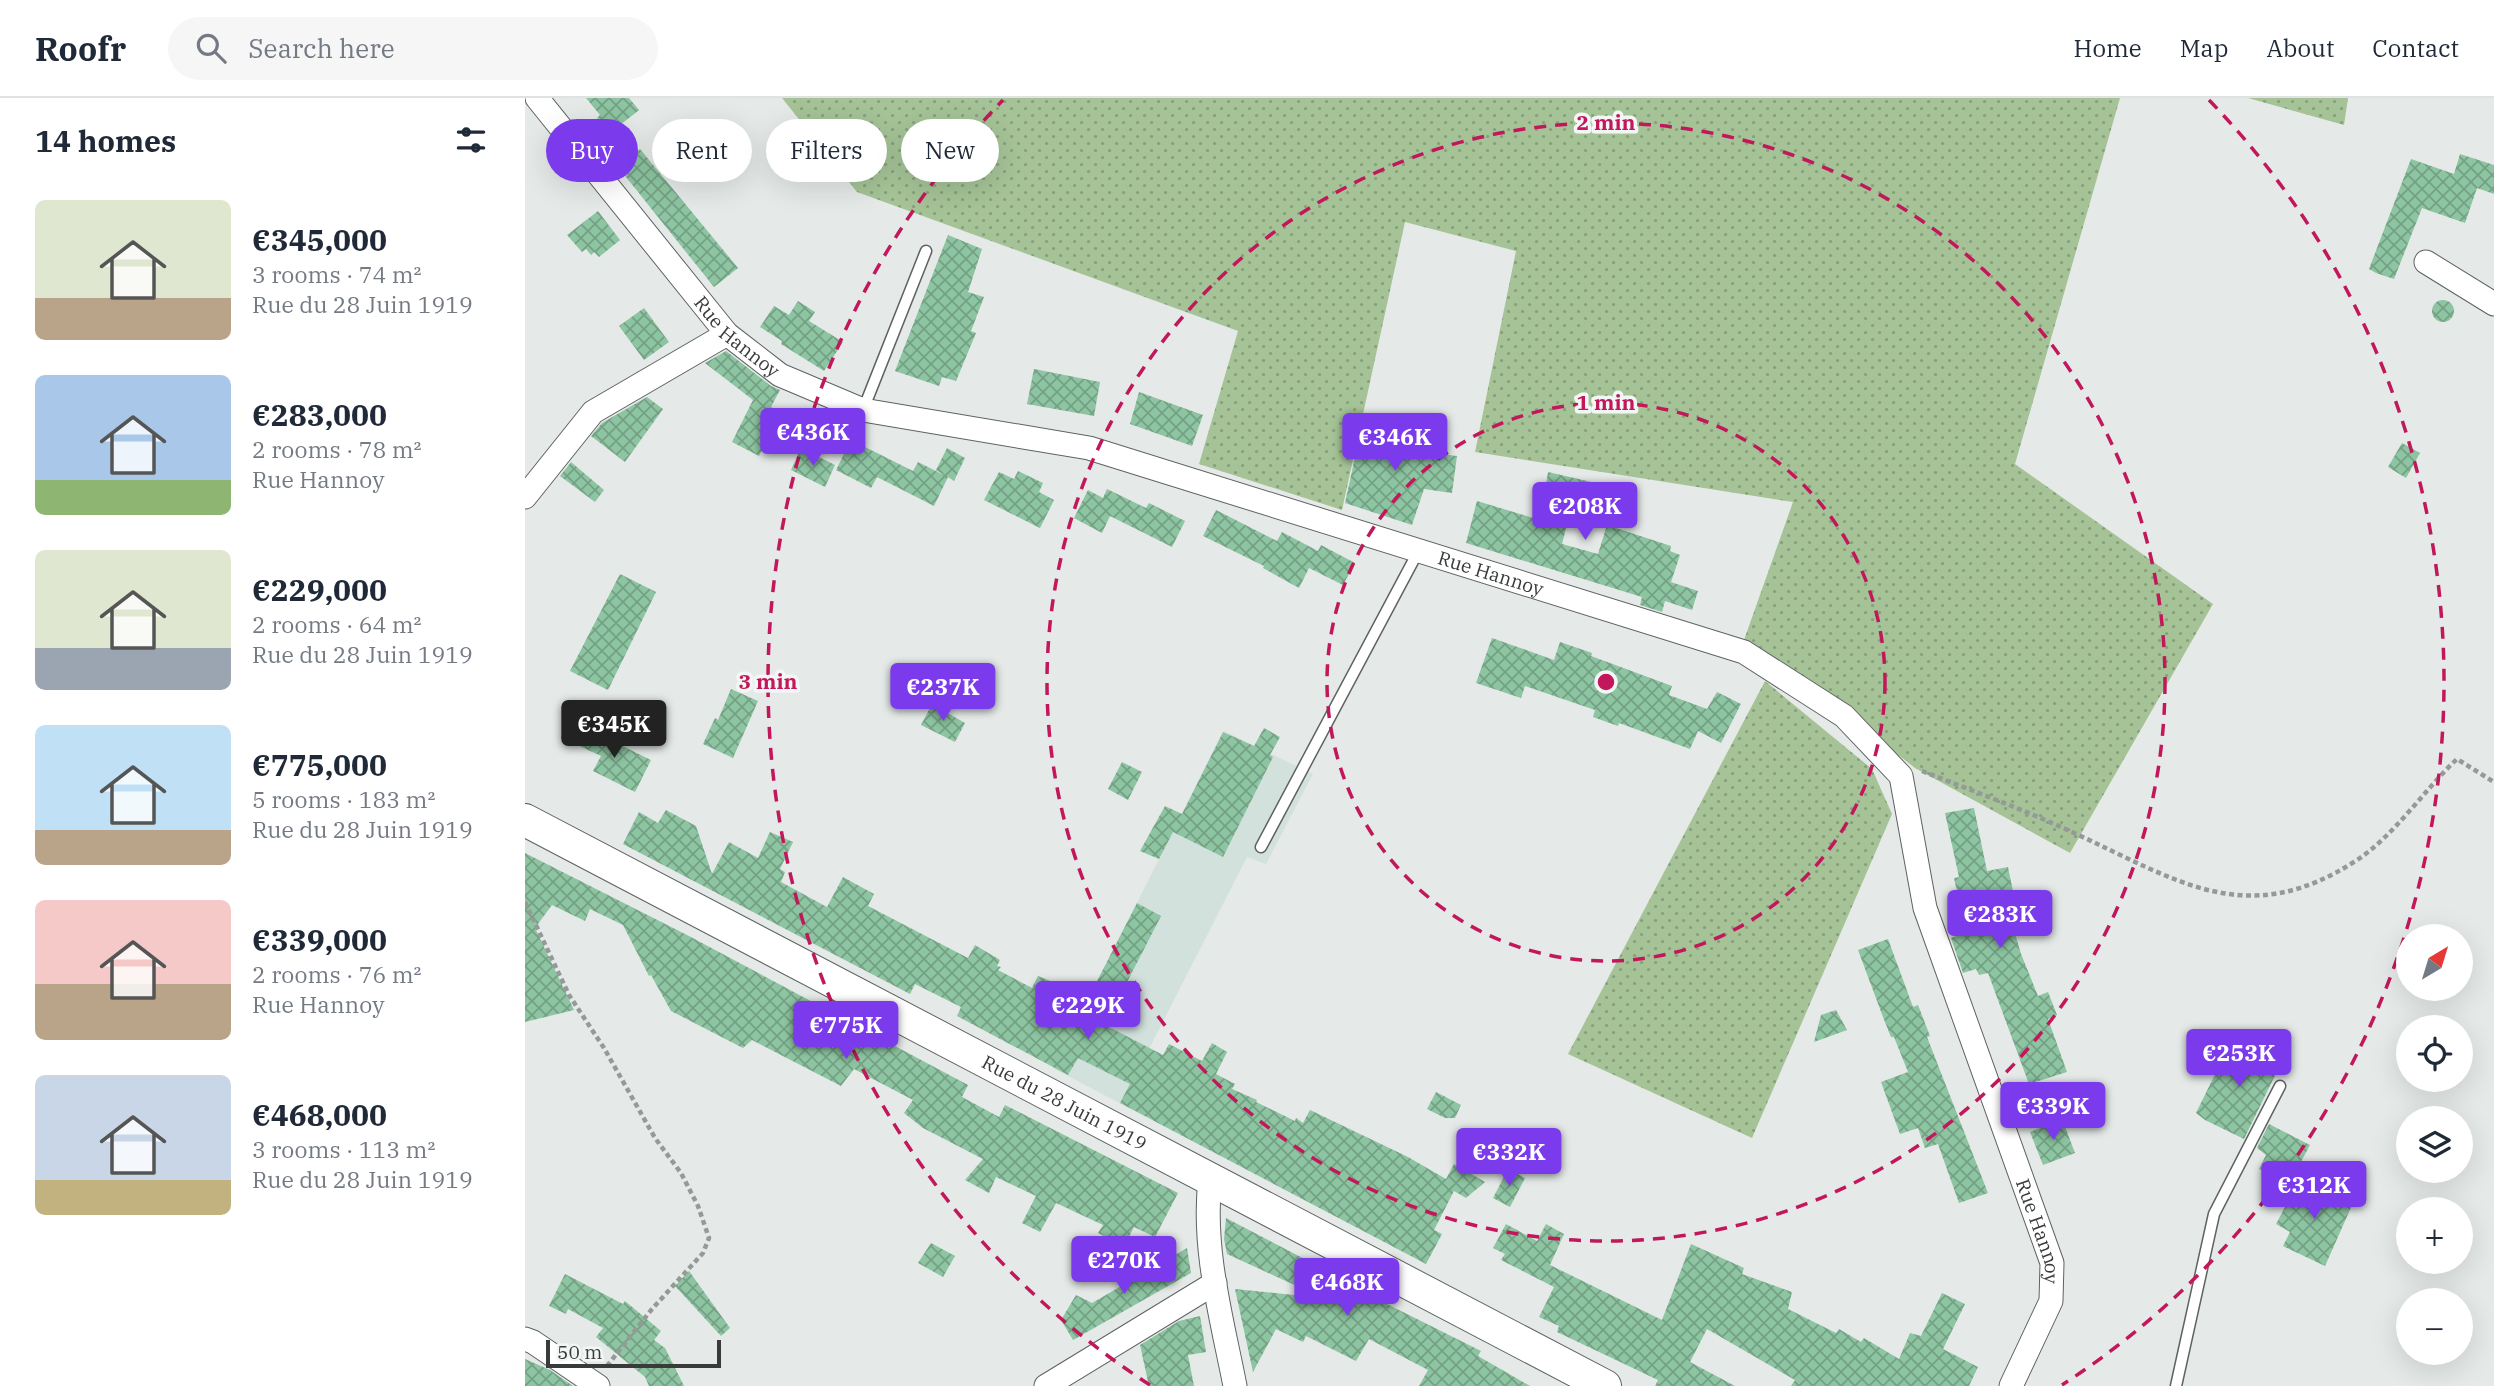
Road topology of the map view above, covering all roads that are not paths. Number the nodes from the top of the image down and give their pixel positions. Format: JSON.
{"nodes":[{"id":1,"x":537,"y":98,"type":"edge"},
{"id":2,"x":926,"y":251,"type":"dead end"},
{"id":3,"x":2426,"y":262,"type":"dead end"},
{"id":4,"x":2494,"y":304,"type":"edge"},
{"id":5,"x":727,"y":334,"type":"junction"},
{"id":6,"x":863,"y":410,"type":"junction"},
{"id":7,"x":525,"y":497,"type":"edge"},
{"id":8,"x":1419,"y":550,"type":"junction"},
{"id":9,"x":525,"y":820,"type":"edge"},
{"id":10,"x":1261,"y":847,"type":"dead end"},
{"id":11,"x":2280,"y":1086,"type":"dead end"},
{"id":12,"x":1210,"y":1180,"type":"junction"},
{"id":13,"x":1215,"y":1283,"type":"junction"},
{"id":14,"x":525,"y":1339,"type":"edge"},
{"id":15,"x":597,"y":1385,"type":"edge"},
{"id":16,"x":1046,"y":1386,"type":"edge"},
{"id":17,"x":1235,"y":1386,"type":"edge"},
{"id":18,"x":1605,"y":1386,"type":"edge"},
{"id":19,"x":2011,"y":1386,"type":"edge"},
{"id":20,"x":2176,"y":1386,"type":"edge"}],
"edges":[{"from":1,"to":5,"type":"street","name":"Rue Hannoy"},
{"from":2,"to":6,"type":"lane"},
{"from":3,"to":4,"type":"street"},
{"from":5,"to":6,"type":"street","name":"Rue Hannoy"},
{"from":5,"to":7,"type":"street"},
{"from":6,"to":8,"type":"street","name":"Rue Hannoy"},
{"from":8,"to":10,"type":"lane"},
{"from":8,"to":19,"type":"street","name":"Rue Hannoy"},
{"from":9,"to":12,"type":"main road","name":"Rue du 28 Juin 1919"},
{"from":11,"to":20,"type":"lane"},
{"from":12,"to":13,"type":"street"},
{"from":12,"to":18,"type":"main road","name":"Rue du 28 Juin 1919"},
{"from":13,"to":16,"type":"street"},
{"from":13,"to":17,"type":"street"},
{"from":14,"to":15,"type":"street"}]}
